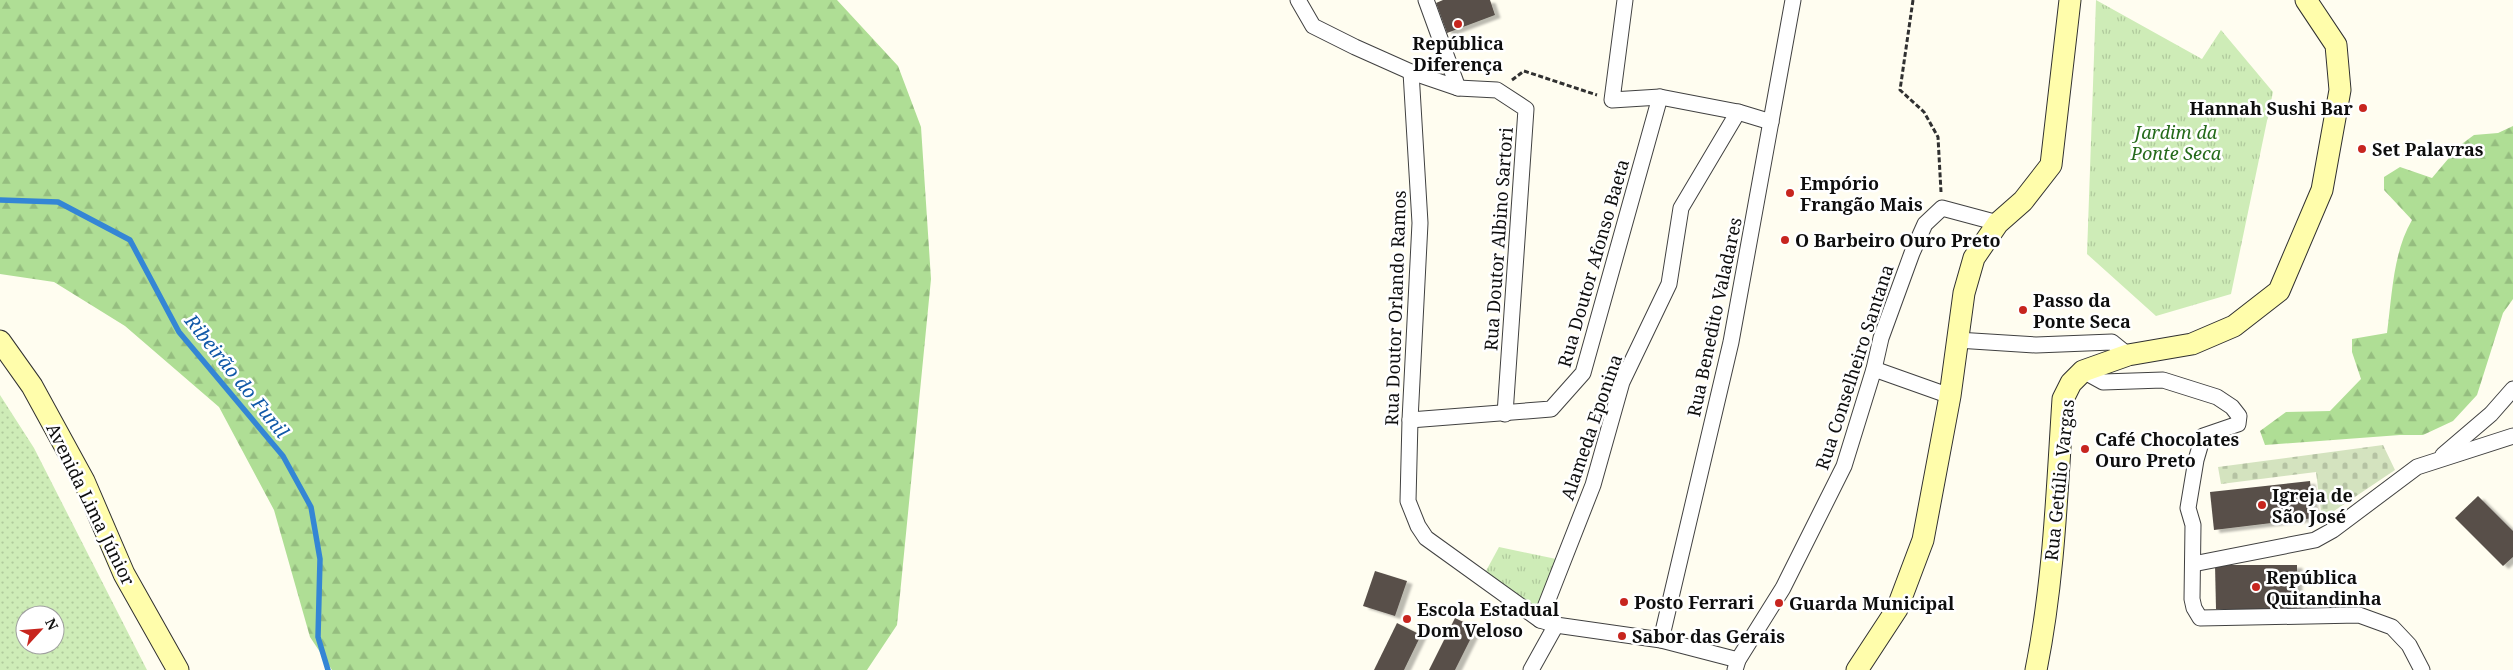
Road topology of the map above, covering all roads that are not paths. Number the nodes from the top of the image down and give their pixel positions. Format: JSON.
{"nodes":[{"id":1,"x":1298,"y":0,"type":"edge"},
{"id":2,"x":1426,"y":0,"type":"edge"},
{"id":3,"x":1625,"y":0,"type":"edge"},
{"id":4,"x":1793,"y":0,"type":"edge"},
{"id":5,"x":2070,"y":0,"type":"edge"},
{"id":6,"x":2306,"y":0,"type":"edge"},
{"id":7,"x":1411,"y":72,"type":"junction"},
{"id":8,"x":1458,"y":88,"type":"junction"},
{"id":9,"x":1660,"y":97,"type":"junction"},
{"id":10,"x":1738,"y":112,"type":"junction"},
{"id":11,"x":1771,"y":122,"type":"junction"},
{"id":12,"x":1998,"y":223,"type":"junction"},
{"id":13,"x":1956,"y":340,"type":"junction"},
{"id":14,"x":0,"y":341,"type":"edge"},
{"id":15,"x":2128,"y":355,"type":"junction"},
{"id":16,"x":1874,"y":369,"type":"junction"},
{"id":17,"x":2083,"y":371,"type":"junction"},
{"id":18,"x":2513,"y":389,"type":"edge"},
{"id":19,"x":1950,"y":396,"type":"junction"},
{"id":20,"x":1505,"y":414,"type":"junction"},
{"id":21,"x":1410,"y":420,"type":"junction"},
{"id":22,"x":2513,"y":436,"type":"edge"},
{"id":23,"x":2437,"y":460,"type":"junction"},
{"id":24,"x":2193,"y":564,"type":"junction"},
{"id":25,"x":1540,"y":620,"type":"junction"},
{"id":26,"x":1556,"y":625,"type":"junction"},
{"id":27,"x":1661,"y":640,"type":"junction"},
{"id":28,"x":1737,"y":665,"type":"edge"},
{"id":29,"x":178,"y":670,"type":"edge"},
{"id":30,"x":1531,"y":670,"type":"edge"},
{"id":31,"x":1857,"y":670,"type":"edge"},
{"id":32,"x":2036,"y":670,"type":"edge"},
{"id":33,"x":2422,"y":670,"type":"edge"}],
"edges":[{"from":1,"to":7,"type":"street"},
{"from":2,"to":8,"type":"street"},
{"from":3,"to":9,"type":"street"},
{"from":4,"to":11,"type":"street","name":"Rua Benedito Valadares"},
{"from":5,"to":12,"type":"street"},
{"from":6,"to":15,"type":"street"},
{"from":7,"to":8,"type":"street"},
{"from":7,"to":21,"type":"street","name":"Rua Doutor Orlando Ramos"},
{"from":8,"to":20,"type":"street","name":"Rua Doutor Albino Sartori"},
{"from":9,"to":10,"type":"street"},
{"from":9,"to":20,"type":"street","name":"Rua Doutor Afonso Baeta"},
{"from":10,"to":11,"type":"street"},
{"from":10,"to":25,"type":"street","name":"Alameda Eponina"},
{"from":11,"to":27,"type":"street","name":"Rua Benedito Valadares"},
{"from":12,"to":13,"type":"street"},
{"from":12,"to":16,"type":"street","name":"Rua Conselheiro Santana"},
{"from":13,"to":15,"type":"street"},
{"from":13,"to":19,"type":"street"},
{"from":14,"to":29,"type":"street","name":"Avenida Lima Júnior"},
{"from":15,"to":17,"type":"street"},
{"from":16,"to":19,"type":"street"},
{"from":16,"to":28,"type":"street","name":"Rua Conselheiro Santana"},
{"from":17,"to":24,"type":"street"},
{"from":17,"to":32,"type":"street","name":"Rua Getúlio Vargas"},
{"from":18,"to":23,"type":"street"},
{"from":19,"to":31,"type":"street"},
{"from":20,"to":21,"type":"street","name":"Rua Doutor Afonso Baeta"},
{"from":21,"to":25,"type":"street","name":"Rua Doutor Orlando Ramos"},
{"from":22,"to":23,"type":"street"},
{"from":23,"to":24,"type":"street"},
{"from":24,"to":33,"type":"street"},
{"from":25,"to":26,"type":"street","name":"Rua Doutor Orlando Ramos"},
{"from":26,"to":27,"type":"street","name":"Rua Doutor Orlando Ramos"},
{"from":26,"to":30,"type":"street"},
{"from":27,"to":28,"type":"street","name":"Rua Doutor Orlando Ramos"}]}
